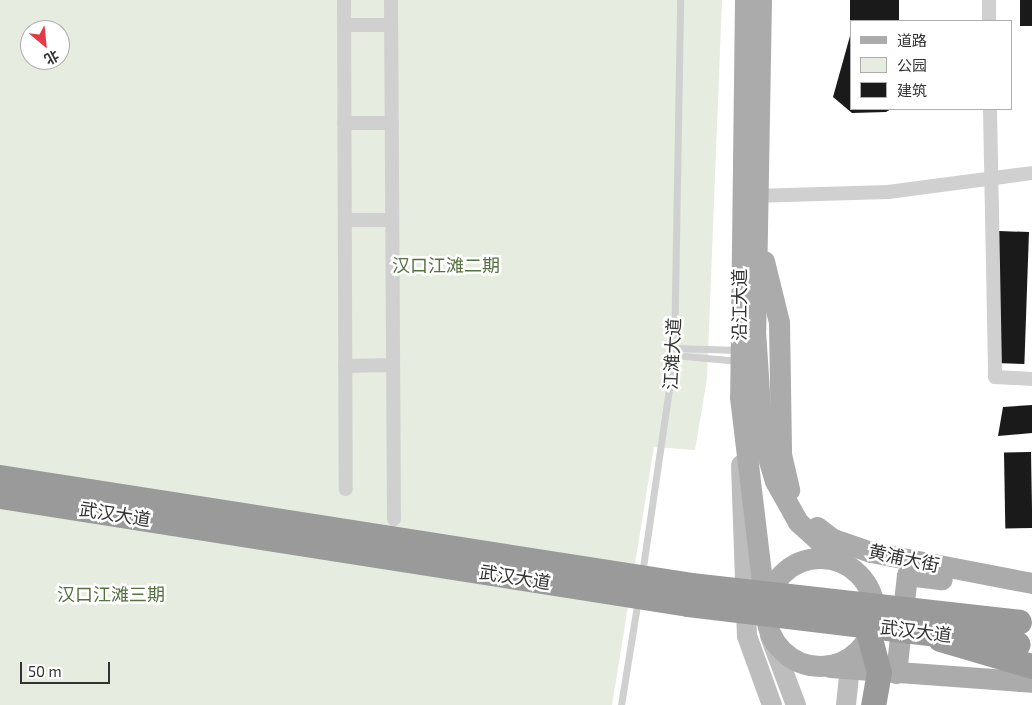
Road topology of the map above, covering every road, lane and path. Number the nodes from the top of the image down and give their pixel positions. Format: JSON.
{"nodes":[{"id":1,"x":344,"y":0,"type":"edge"},
{"id":2,"x":391,"y":0,"type":"edge"},
{"id":3,"x":680,"y":0,"type":"edge"},
{"id":4,"x":745,"y":0,"type":"edge"},
{"id":5,"x":761,"y":0,"type":"edge"},
{"id":6,"x":989,"y":0,"type":"edge"},
{"id":7,"x":989,"y":20,"type":"edge"},
{"id":8,"x":391,"y":24,"type":"junction"},
{"id":9,"x":345,"y":25,"type":"junction"},
{"id":10,"x":990,"y":110,"type":"edge"},
{"id":11,"x":344,"y":123,"type":"junction"},
{"id":12,"x":392,"y":123,"type":"junction"},
{"id":13,"x":1032,"y":173,"type":"edge"},
{"id":14,"x":992,"y":181,"type":"junction"},
{"id":15,"x":757,"y":196,"type":"junction"},
{"id":16,"x":345,"y":220,"type":"junction"},
{"id":17,"x":392,"y":220,"type":"junction"},
{"id":18,"x":757,"y":234,"type":"junction"},
{"id":19,"x":674,"y":352,"type":"junction"},
{"id":20,"x":739,"y":356,"type":"junction"},
{"id":21,"x":393,"y":365,"type":"junction"},
{"id":22,"x":345,"y":366,"type":"junction"},
{"id":23,"x":1032,"y":379,"type":"edge"},
{"id":24,"x":742,"y":438,"type":"junction"},
{"id":25,"x":0,"y":477,"type":"edge"},
{"id":26,"x":346,"y":490,"type":"dead end"},
{"id":27,"x":0,"y":496,"type":"edge"},
{"id":28,"x":792,"y":502,"type":"junction"},
{"id":29,"x":394,"y":519,"type":"dead end"},
{"id":30,"x":798,"y":522,"type":"junction"},
{"id":31,"x":843,"y":563,"type":"junction"},
{"id":32,"x":1022,"y":581,"type":"edge"},
{"id":33,"x":765,"y":608,"type":"junction"},
{"id":34,"x":1032,"y":610,"type":"edge"},
{"id":35,"x":902,"y":612,"type":"junction"},
{"id":36,"x":1032,"y":624,"type":"edge"},
{"id":37,"x":923,"y":632,"type":"junction"},
{"id":38,"x":869,"y":635,"type":"junction"},
{"id":39,"x":770,"y":636,"type":"junction"},
{"id":40,"x":1032,"y":645,"type":"edge"},
{"id":41,"x":850,"y":663,"type":"junction"},
{"id":42,"x":1032,"y":666,"type":"edge"},
{"id":43,"x":887,"y":672,"type":"junction"},
{"id":44,"x":1032,"y":682,"type":"edge"},
{"id":45,"x":621,"y":705,"type":"edge"},
{"id":46,"x":772,"y":705,"type":"edge"},
{"id":47,"x":796,"y":705,"type":"edge"},
{"id":48,"x":846,"y":705,"type":"edge"},
{"id":49,"x":874,"y":705,"type":"edge"}],
"edges":[{"from":1,"to":9,"type":"street"},
{"from":2,"to":8,"type":"street"},
{"from":3,"to":19,"type":"lane","name":"江滩大道"},
{"from":4,"to":20,"type":"main road","name":"沿江大道"},
{"from":5,"to":15,"type":"main road","name":"沿江大道"},
{"from":6,"to":7,"type":"street"},
{"from":8,"to":9,"type":"street"},
{"from":8,"to":12,"type":"street"},
{"from":9,"to":11,"type":"street"},
{"from":10,"to":14,"type":"street"},
{"from":11,"to":12,"type":"street"},
{"from":11,"to":16,"type":"street"},
{"from":12,"to":17,"type":"street"},
{"from":13,"to":14,"type":"street"},
{"from":14,"to":15,"type":"street"},
{"from":14,"to":23,"type":"street"},
{"from":15,"to":18,"type":"main road","name":"沿江大道"},
{"from":16,"to":17,"type":"street"},
{"from":16,"to":22,"type":"street"},
{"from":17,"to":21,"type":"street"},
{"from":18,"to":28,"type":"main road"},
{"from":18,"to":30,"type":"main road","name":"沿江大道"},
{"from":19,"to":20,"type":"lane"},
{"from":19,"to":20,"type":"lane"},
{"from":19,"to":45,"type":"lane","name":"江滩大道"},
{"from":20,"to":24,"type":"main road","name":"沿江大道"},
{"from":21,"to":22,"type":"street"},
{"from":21,"to":29,"type":"street"},
{"from":22,"to":26,"type":"street"},
{"from":24,"to":33,"type":"main road","name":"沿江大道"},
{"from":24,"to":46,"type":"main road"},
{"from":25,"to":35,"type":"highway","name":"武汉大道","bridge":true},
{"from":27,"to":37,"type":"highway","name":"武汉大道","bridge":true},
{"from":28,"to":30,"type":"main road"},
{"from":28,"to":32,"type":"main road","name":"黄浦大街"},
{"from":30,"to":31,"type":"main road","name":"沿江大道"},
{"from":31,"to":33,"type":"main road"},
{"from":31,"to":38,"type":"main road"},
{"from":32,"to":43,"type":"main road"},
{"from":33,"to":39,"type":"main road"},
{"from":34,"to":35,"type":"highway","bridge":true},
{"from":35,"to":36,"type":"highway","name":"武汉大道","bridge":true},
{"from":37,"to":40,"type":"highway","name":"武汉大道","bridge":true},
{"from":37,"to":42,"type":"highway","bridge":true},
{"from":38,"to":41,"type":"main road"},
{"from":38,"to":43,"type":"highway"},
{"from":39,"to":41,"type":"main road"},
{"from":39,"to":47,"type":"main road"},
{"from":41,"to":43,"type":"main road"},
{"from":41,"to":48,"type":"main road"},
{"from":43,"to":44,"type":"main road"},
{"from":43,"to":49,"type":"highway"}]}
